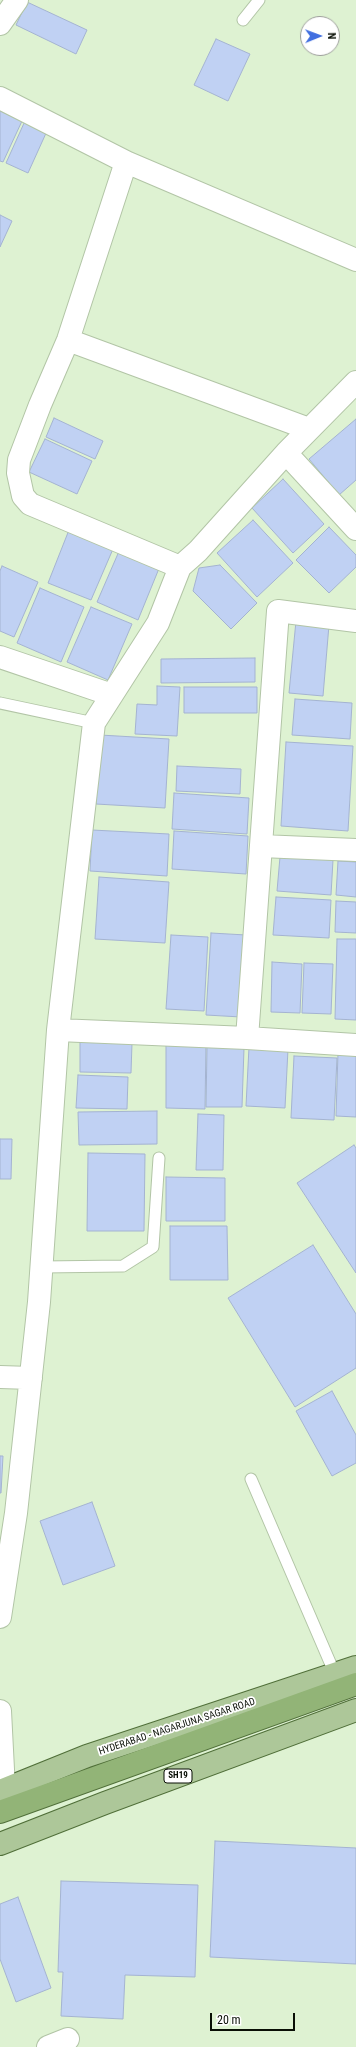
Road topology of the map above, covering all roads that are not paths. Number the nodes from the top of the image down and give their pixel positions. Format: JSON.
{"nodes":[{"id":1,"x":17,"y":0,"type":"edge"},
{"id":2,"x":260,"y":0,"type":"edge"},
{"id":3,"x":243,"y":20,"type":"dead end"},
{"id":4,"x":0,"y":24,"type":"edge"},
{"id":5,"x":0,"y":98,"type":"edge"},
{"id":6,"x":126,"y":162,"type":"junction"},
{"id":7,"x":356,"y":260,"type":"edge"},
{"id":8,"x":68,"y":340,"type":"junction"},
{"id":9,"x":356,"y":382,"type":"edge"},
{"id":10,"x":309,"y":429,"type":"junction"},
{"id":11,"x":286,"y":453,"type":"junction"},
{"id":12,"x":356,"y":529,"type":"edge"},
{"id":13,"x":180,"y":567,"type":"junction"},
{"id":14,"x":356,"y":621,"type":"edge"},
{"id":15,"x":0,"y":657,"type":"edge"},
{"id":16,"x":112,"y":695,"type":"junction"},
{"id":17,"x":0,"y":703,"type":"edge"},
{"id":18,"x":94,"y":723,"type":"junction"},
{"id":19,"x":261,"y":846,"type":"junction"},
{"id":20,"x":356,"y":850,"type":"edge"},
{"id":21,"x":58,"y":1030,"type":"junction"},
{"id":22,"x":247,"y":1038,"type":"junction"},
{"id":23,"x":356,"y":1045,"type":"edge"},
{"id":24,"x":159,"y":1158,"type":"dead end"},
{"id":25,"x":42,"y":1267,"type":"junction"},
{"id":26,"x":0,"y":1377,"type":"edge"},
{"id":27,"x":31,"y":1378,"type":"junction"},
{"id":28,"x":251,"y":1479,"type":"dead end"},
{"id":29,"x":0,"y":1617,"type":"edge"},
{"id":30,"x":356,"y":1667,"type":"edge"},
{"id":31,"x":335,"y":1674,"type":"junction"},
{"id":32,"x":356,"y":1684,"type":"edge"},
{"id":33,"x":356,"y":1710,"type":"edge"},
{"id":34,"x":0,"y":1711,"type":"edge"},
{"id":35,"x":2,"y":1790,"type":"edge"},
{"id":36,"x":0,"y":1812,"type":"edge"},
{"id":37,"x":0,"y":1844,"type":"edge"},
{"id":38,"x":68,"y":2039,"type":"dead end"},
{"id":39,"x":48,"y":2047,"type":"edge"}],
"edges":[{"from":1,"to":4,"type":"street"},
{"from":2,"to":3,"type":"lane"},
{"from":5,"to":6,"type":"street"},
{"from":6,"to":7,"type":"street"},
{"from":6,"to":8,"type":"street"},
{"from":8,"to":10,"type":"street"},
{"from":8,"to":13,"type":"street"},
{"from":9,"to":10,"type":"street"},
{"from":10,"to":11,"type":"street"},
{"from":11,"to":12,"type":"street"},
{"from":11,"to":13,"type":"street"},
{"from":13,"to":16,"type":"street"},
{"from":14,"to":19,"type":"street"},
{"from":15,"to":16,"type":"street"},
{"from":16,"to":18,"type":"street"},
{"from":17,"to":18,"type":"lane"},
{"from":18,"to":21,"type":"street"},
{"from":19,"to":20,"type":"street"},
{"from":19,"to":22,"type":"street"},
{"from":21,"to":22,"type":"street"},
{"from":21,"to":25,"type":"street"},
{"from":22,"to":23,"type":"street"},
{"from":24,"to":25,"type":"lane"},
{"from":25,"to":27,"type":"street"},
{"from":26,"to":27,"type":"street"},
{"from":27,"to":29,"type":"street"},
{"from":28,"to":31,"type":"lane"},
{"from":30,"to":31,"type":"main road","name":"HYDERABAD - NAGARJUNA SAGAR ROAD"},
{"from":31,"to":35,"type":"main road","name":"HYDERABAD - NAGARJUNA SAGAR ROAD"},
{"from":32,"to":36,"type":"highway"},
{"from":33,"to":37,"type":"main road","number":"SH19"},
{"from":34,"to":35,"type":"street"},
{"from":38,"to":39,"type":"street"}]}
